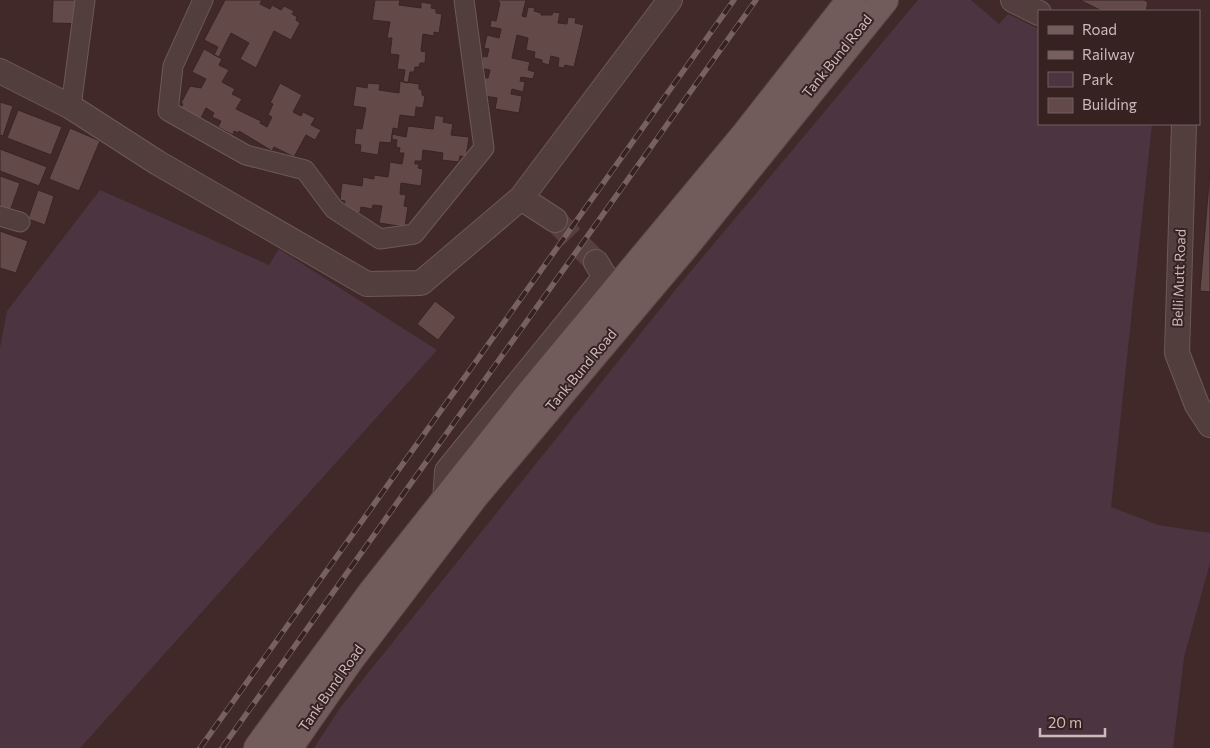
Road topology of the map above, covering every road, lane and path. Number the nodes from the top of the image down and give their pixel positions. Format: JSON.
{"nodes":[{"id":1,"x":85,"y":0,"type":"edge"},
{"id":2,"x":203,"y":0,"type":"edge"},
{"id":3,"x":464,"y":0,"type":"edge"},
{"id":4,"x":670,"y":0,"type":"edge"},
{"id":5,"x":851,"y":0,"type":"edge"},
{"id":6,"x":884,"y":0,"type":"edge"},
{"id":7,"x":1014,"y":0,"type":"edge"},
{"id":8,"x":1041,"y":0,"type":"edge"},
{"id":9,"x":1049,"y":10,"type":"edge"},
{"id":10,"x":1038,"y":12,"type":"edge"},
{"id":11,"x":0,"y":70,"type":"edge"},
{"id":12,"x":70,"y":106,"type":"junction"},
{"id":13,"x":1184,"y":125,"type":"edge"},
{"id":14,"x":521,"y":198,"type":"junction"},
{"id":15,"x":0,"y":216,"type":"edge"},
{"id":16,"x":555,"y":220,"type":"tunnel mouth"},
{"id":17,"x":20,"y":222,"type":"dead end"},
{"id":18,"x":596,"y":262,"type":"tunnel mouth"},
{"id":19,"x":1210,"y":425,"type":"edge"},
{"id":20,"x":445,"y":502,"type":"junction"},
{"id":21,"x":258,"y":748,"type":"edge"},
{"id":22,"x":288,"y":748,"type":"edge"}],
"edges":[{"from":1,"to":12,"type":"street"},
{"from":2,"to":3,"type":"street"},
{"from":4,"to":14,"type":"street"},
{"from":5,"to":20,"type":"main road","name":"Tank Bund Road"},
{"from":6,"to":22,"type":"main road","name":"Tank Bund Road"},
{"from":7,"to":10,"type":"street"},
{"from":8,"to":9,"type":"street"},
{"from":11,"to":12,"type":"street"},
{"from":12,"to":14,"type":"street"},
{"from":13,"to":19,"type":"street","name":"Belli Mutt Road"},
{"from":14,"to":16,"type":"street"},
{"from":15,"to":17,"type":"street"},
{"from":18,"to":20,"type":"street"},
{"from":20,"to":21,"type":"main road","name":"Tank Bund Road"}]}
